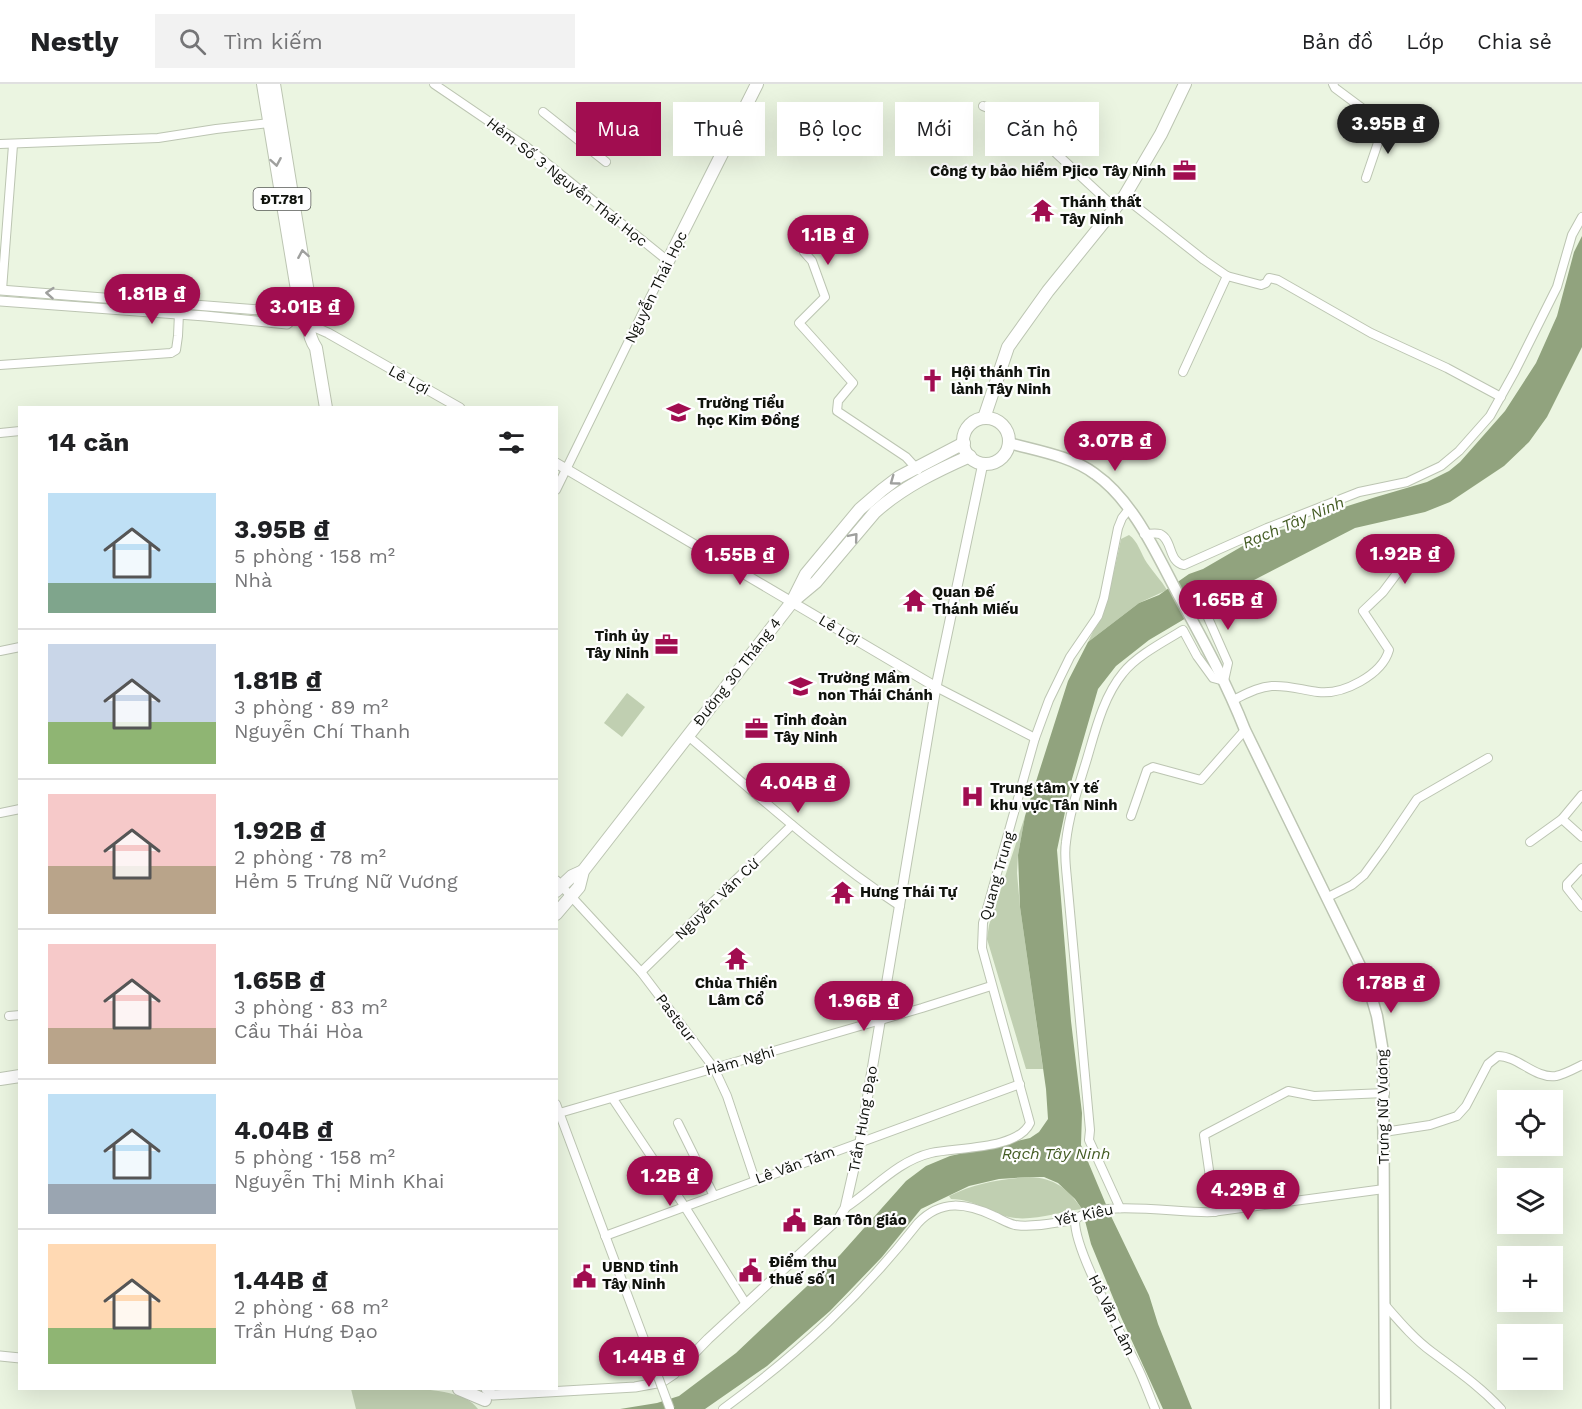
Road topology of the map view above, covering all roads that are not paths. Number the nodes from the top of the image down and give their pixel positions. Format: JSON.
{"nodes":[{"id":1,"x":263,"y":84,"type":"edge"},
{"id":2,"x":274,"y":84,"type":"edge"},
{"id":3,"x":434,"y":84,"type":"edge"},
{"id":4,"x":757,"y":84,"type":"edge"},
{"id":5,"x":1185,"y":84,"type":"edge"},
{"id":6,"x":1333,"y":84,"type":"edge"},
{"id":7,"x":983,"y":106,"type":"dead end"},
{"id":8,"x":543,"y":112,"type":"dead end"},
{"id":9,"x":269,"y":123,"type":"junction"},
{"id":10,"x":0,"y":144,"type":"edge"},
{"id":11,"x":13,"y":145,"type":"junction"},
{"id":12,"x":606,"y":162,"type":"dead end"},
{"id":13,"x":1366,"y":178,"type":"dead end"},
{"id":14,"x":1124,"y":196,"type":"junction"},
{"id":15,"x":1115,"y":208,"type":"junction"},
{"id":16,"x":1582,"y":217,"type":"edge"},
{"id":17,"x":804,"y":252,"type":"dead end"},
{"id":18,"x":668,"y":261,"type":"junction"},
{"id":19,"x":1227,"y":276,"type":"junction"},
{"id":20,"x":1,"y":290,"type":"edge"},
{"id":21,"x":78,"y":295,"type":"junction"},
{"id":22,"x":0,"y":301,"type":"edge"},
{"id":23,"x":78,"y":305,"type":"junction"},
{"id":24,"x":205,"y":305,"type":"junction"},
{"id":25,"x":306,"y":312,"type":"junction"},
{"id":26,"x":178,"y":314,"type":"junction"},
{"id":27,"x":205,"y":316,"type":"junction"},
{"id":28,"x":294,"y":318,"type":"junction"},
{"id":29,"x":309,"y":325,"type":"junction"},
{"id":30,"x":311,"y":341,"type":"junction"},
{"id":31,"x":0,"y":365,"type":"edge"},
{"id":32,"x":1183,"y":372,"type":"dead end"},
{"id":33,"x":1501,"y":397,"type":"junction"},
{"id":34,"x":318,"y":406,"type":"edge"},
{"id":35,"x":326,"y":406,"type":"edge"},
{"id":36,"x":456,"y":406,"type":"edge"},
{"id":37,"x":984,"y":418,"type":"junction"},
{"id":38,"x":18,"y":431,"type":"edge"},
{"id":39,"x":0,"y":433,"type":"edge"},
{"id":40,"x":964,"y":443,"type":"junction"},
{"id":41,"x":1009,"y":443,"type":"junction"},
{"id":42,"x":970,"y":456,"type":"junction"},
{"id":43,"x":558,"y":464,"type":"edge"},
{"id":44,"x":982,"y":464,"type":"junction"},
{"id":45,"x":916,"y":467,"type":"junction"},
{"id":46,"x":566,"y":468,"type":"junction"},
{"id":47,"x":923,"y":479,"type":"junction"},
{"id":48,"x":558,"y":485,"type":"edge"},
{"id":49,"x":1129,"y":509,"type":"junction"},
{"id":50,"x":1144,"y":534,"type":"junction"},
{"id":51,"x":1420,"y":546,"type":"dead end"},
{"id":52,"x":1250,"y":586,"type":"dead end"},
{"id":53,"x":792,"y":602,"type":"junction"},
{"id":54,"x":18,"y":647,"type":"edge"},
{"id":55,"x":1,"y":649,"type":"edge"},
{"id":56,"x":1224,"y":681,"type":"junction"},
{"id":57,"x":936,"y":687,"type":"junction"},
{"id":58,"x":1233,"y":700,"type":"junction"},
{"id":59,"x":1245,"y":730,"type":"junction"},
{"id":60,"x":687,"y":735,"type":"junction"},
{"id":61,"x":1035,"y":738,"type":"junction"},
{"id":62,"x":1488,"y":758,"type":"dead end"},
{"id":63,"x":1582,"y":795,"type":"edge"},
{"id":64,"x":18,"y":809,"type":"edge"},
{"id":65,"x":0,"y":813,"type":"edge"},
{"id":66,"x":1131,"y":816,"type":"dead end"},
{"id":67,"x":1562,"y":819,"type":"junction"},
{"id":68,"x":792,"y":825,"type":"junction"},
{"id":69,"x":1582,"y":837,"type":"edge"},
{"id":70,"x":1530,"y":842,"type":"dead end"},
{"id":71,"x":1582,"y":868,"type":"edge"},
{"id":72,"x":583,"y":871,"type":"junction"},
{"id":73,"x":558,"y":885,"type":"edge"},
{"id":74,"x":572,"y":895,"type":"junction"},
{"id":75,"x":1328,"y":897,"type":"junction"},
{"id":76,"x":900,"y":906,"type":"junction"},
{"id":77,"x":1582,"y":907,"type":"edge"},
{"id":78,"x":558,"y":912,"type":"edge"},
{"id":79,"x":641,"y":972,"type":"junction"},
{"id":80,"x":991,"y":986,"type":"junction"},
{"id":81,"x":18,"y":1015,"type":"edge"},
{"id":82,"x":9,"y":1016,"type":"dead end"},
{"id":83,"x":880,"y":1020,"type":"junction"},
{"id":84,"x":1582,"y":1065,"type":"edge"},
{"id":85,"x":714,"y":1068,"type":"junction"},
{"id":86,"x":18,"y":1076,"type":"edge"},
{"id":87,"x":0,"y":1079,"type":"edge"},
{"id":88,"x":1020,"y":1084,"type":"junction"},
{"id":89,"x":1385,"y":1093,"type":"junction"},
{"id":90,"x":613,"y":1098,"type":"junction"},
{"id":91,"x":558,"y":1114,"type":"edge"},
{"id":92,"x":678,"y":1123,"type":"dead end"},
{"id":93,"x":1384,"y":1132,"type":"junction"},
{"id":94,"x":860,"y":1142,"type":"junction"},
{"id":95,"x":755,"y":1180,"type":"junction"},
{"id":96,"x":1384,"y":1189,"type":"junction"},
{"id":97,"x":714,"y":1196,"type":"junction"},
{"id":98,"x":685,"y":1207,"type":"junction"},
{"id":99,"x":845,"y":1208,"type":"junction"},
{"id":100,"x":1120,"y":1208,"type":"junction"},
{"id":101,"x":1215,"y":1212,"type":"junction"},
{"id":102,"x":1075,"y":1220,"type":"junction"},
{"id":103,"x":605,"y":1236,"type":"junction"},
{"id":104,"x":746,"y":1304,"type":"junction"},
{"id":105,"x":1385,"y":1305,"type":"junction"},
{"id":106,"x":0,"y":1356,"type":"edge"},
{"id":107,"x":18,"y":1358,"type":"edge"},
{"id":108,"x":462,"y":1390,"type":"edge"},
{"id":109,"x":486,"y":1398,"type":"edge"},
{"id":110,"x":670,"y":1409,"type":"edge"},
{"id":111,"x":723,"y":1409,"type":"edge"},
{"id":112,"x":1155,"y":1409,"type":"edge"},
{"id":113,"x":1385,"y":1409,"type":"edge"},
{"id":114,"x":1501,"y":1409,"type":"edge"}],
"edges":[{"from":1,"to":9,"type":"main road","number":"ĐT.781"},
{"from":25,"to":2,"type":"main road","number":"ĐT.781","one_way":true},
{"from":3,"to":18,"type":"street","name":"Hẻm Số 3 Nguyễn Thái Học"},
{"from":4,"to":18,"type":"main road","name":"Nguyễn Thái Học"},
{"from":5,"to":14,"type":"main road"},
{"from":6,"to":13,"type":"street"},
{"from":7,"to":15,"type":"street"},
{"from":8,"to":12,"type":"street"},
{"from":9,"to":11,"type":"street"},
{"from":9,"to":25,"type":"main road","number":"ĐT.781","one_way":true},
{"from":10,"to":11,"type":"street"},
{"from":11,"to":20,"type":"street"},
{"from":14,"to":15,"type":"main road"},
{"from":14,"to":19,"type":"street"},
{"from":15,"to":37,"type":"main road"},
{"from":16,"to":33,"type":"street"},
{"from":17,"to":45,"type":"street"},
{"from":18,"to":46,"type":"street","name":"Nguyễn Thái Học"},
{"from":19,"to":32,"type":"street"},
{"from":19,"to":33,"type":"street"},
{"from":21,"to":20,"type":"street","name":"Lê Lợi","one_way":true},
{"from":21,"to":23,"type":"street"},
{"from":21,"to":24,"type":"street","name":"Lê Lợi"},
{"from":22,"to":23,"type":"street"},
{"from":23,"to":26,"type":"street"},
{"from":24,"to":27,"type":"street"},
{"from":24,"to":28,"type":"street","name":"Lê Lợi"},
{"from":25,"to":29,"type":"main road"},
{"from":26,"to":27,"type":"street"},
{"from":26,"to":31,"type":"street"},
{"from":27,"to":28,"type":"street"},
{"from":28,"to":29,"type":"street","name":"Lê Lợi"},
{"from":29,"to":30,"type":"main road"},
{"from":29,"to":36,"type":"street","name":"Lê Lợi"},
{"from":30,"to":34,"type":"main road"},
{"from":30,"to":35,"type":"main road"},
{"from":33,"to":50,"type":"street"},
{"from":37,"to":40,"type":"main road"},
{"from":37,"to":41,"type":"main road"},
{"from":38,"to":39,"type":"street"},
{"from":40,"to":42,"type":"main road"},
{"from":40,"to":45,"type":"main road"},
{"from":41,"to":44,"type":"main road"},
{"from":41,"to":49,"type":"main road"},
{"from":42,"to":44,"type":"main road"},
{"from":42,"to":47,"type":"main road","name":"Đường 30 Tháng 4"},
{"from":43,"to":46,"type":"street","name":"Lê Lợi"},
{"from":44,"to":57,"type":"street","name":"Trần Hưng Đạo"},
{"from":45,"to":47,"type":"street"},
{"from":45,"to":53,"type":"main road","one_way":true},
{"from":46,"to":48,"type":"street","name":"Nguyễn Thái Học"},
{"from":46,"to":53,"type":"street","name":"Lê Lợi"},
{"from":53,"to":47,"type":"main road","name":"Đường 30 Tháng 4","one_way":true},
{"from":49,"to":50,"type":"main road"},
{"from":49,"to":61,"type":"street","name":"Quang Trung"},
{"from":50,"to":56,"type":"main road","name":"Trưng Nữ Vương"},
{"from":51,"to":58,"type":"street"},
{"from":52,"to":56,"type":"street"},
{"from":53,"to":57,"type":"street","name":"Lê Lợi"},
{"from":53,"to":60,"type":"main road","name":"Đường 30 Tháng 4"},
{"from":54,"to":55,"type":"street"},
{"from":56,"to":58,"type":"main road","name":"Trưng Nữ Vương"},
{"from":56,"to":100,"type":"street"},
{"from":57,"to":61,"type":"street"},
{"from":57,"to":76,"type":"street","name":"Trần Hưng Đạo"},
{"from":58,"to":59,"type":"main road","name":"Trưng Nữ Vương"},
{"from":59,"to":66,"type":"street"},
{"from":59,"to":75,"type":"main road","name":"Trưng Nữ Vương"},
{"from":60,"to":68,"type":"street"},
{"from":60,"to":72,"type":"main road","name":"Đường 30 Tháng 4"},
{"from":61,"to":80,"type":"street","name":"Quang Trung"},
{"from":62,"to":75,"type":"street"},
{"from":63,"to":67,"type":"street"},
{"from":64,"to":65,"type":"street"},
{"from":67,"to":69,"type":"street"},
{"from":67,"to":70,"type":"street"},
{"from":68,"to":76,"type":"street"},
{"from":68,"to":79,"type":"street","name":"Nguyễn Văn Cừ"},
{"from":71,"to":77,"type":"street"},
{"from":72,"to":73,"type":"main road","name":"Đường 30 Tháng 4"},
{"from":72,"to":74,"type":"main road","name":"Đường 30 Tháng 4"},
{"from":73,"to":74,"type":"street","name":"Pasteur"},
{"from":74,"to":78,"type":"main road","name":"Đường 30 Tháng 4"},
{"from":74,"to":79,"type":"street","name":"Pasteur"},
{"from":75,"to":89,"type":"main road","name":"Trưng Nữ Vương"},
{"from":76,"to":83,"type":"street","name":"Trần Hưng Đạo"},
{"from":79,"to":85,"type":"street","name":"Pasteur"},
{"from":80,"to":83,"type":"street","name":"Hàm Nghi"},
{"from":80,"to":88,"type":"street","name":"Quang Trung"},
{"from":81,"to":82,"type":"street"},
{"from":83,"to":85,"type":"street","name":"Hàm Nghi"},
{"from":83,"to":94,"type":"street","name":"Trần Hưng Đạo"},
{"from":84,"to":93,"type":"street"},
{"from":85,"to":90,"type":"street","name":"Hàm Nghi"},
{"from":85,"to":95,"type":"street","name":"Pasteur"},
{"from":86,"to":87,"type":"main road"},
{"from":88,"to":94,"type":"street","name":"Lê Văn Tám"},
{"from":88,"to":99,"type":"street","name":"Quang Trung"},
{"from":89,"to":93,"type":"main road","name":"Trưng Nữ Vương"},
{"from":89,"to":101,"type":"street"},
{"from":90,"to":91,"type":"street","name":"Hàm Nghi"},
{"from":90,"to":98,"type":"street"},
{"from":91,"to":103,"type":"street"},
{"from":92,"to":97,"type":"street"},
{"from":93,"to":96,"type":"main road","name":"Trưng Nữ Vương"},
{"from":94,"to":95,"type":"street","name":"Lê Văn Tám"},
{"from":94,"to":99,"type":"street","name":"Trần Hưng Đạo"},
{"from":95,"to":97,"type":"street","name":"Lê Văn Tám"},
{"from":96,"to":101,"type":"street","name":"Yết Kiêu"},
{"from":96,"to":105,"type":"main road","name":"Trưng Nữ Vương"},
{"from":97,"to":98,"type":"street","name":"Lê Văn Tám"},
{"from":98,"to":103,"type":"street","name":"Lê Văn Tám"},
{"from":98,"to":104,"type":"street"},
{"from":99,"to":104,"type":"street","name":"Trần Hưng Đạo"},
{"from":100,"to":101,"type":"street","name":"Yết Kiêu"},
{"from":100,"to":102,"type":"street","name":"Yết Kiêu"},
{"from":102,"to":111,"type":"street","name":"Yết Kiêu"},
{"from":102,"to":112,"type":"street","name":"Hồ Văn Lâm"},
{"from":103,"to":110,"type":"street","bridge":true},
{"from":104,"to":109,"type":"street","name":"Trần Hưng Đạo"},
{"from":105,"to":113,"type":"main road","name":"Trưng Nữ Vương"},
{"from":105,"to":114,"type":"street"},
{"from":106,"to":107,"type":"street"},
{"from":108,"to":109,"type":"main road","name":"Trần Hưng Đạo"}]}
